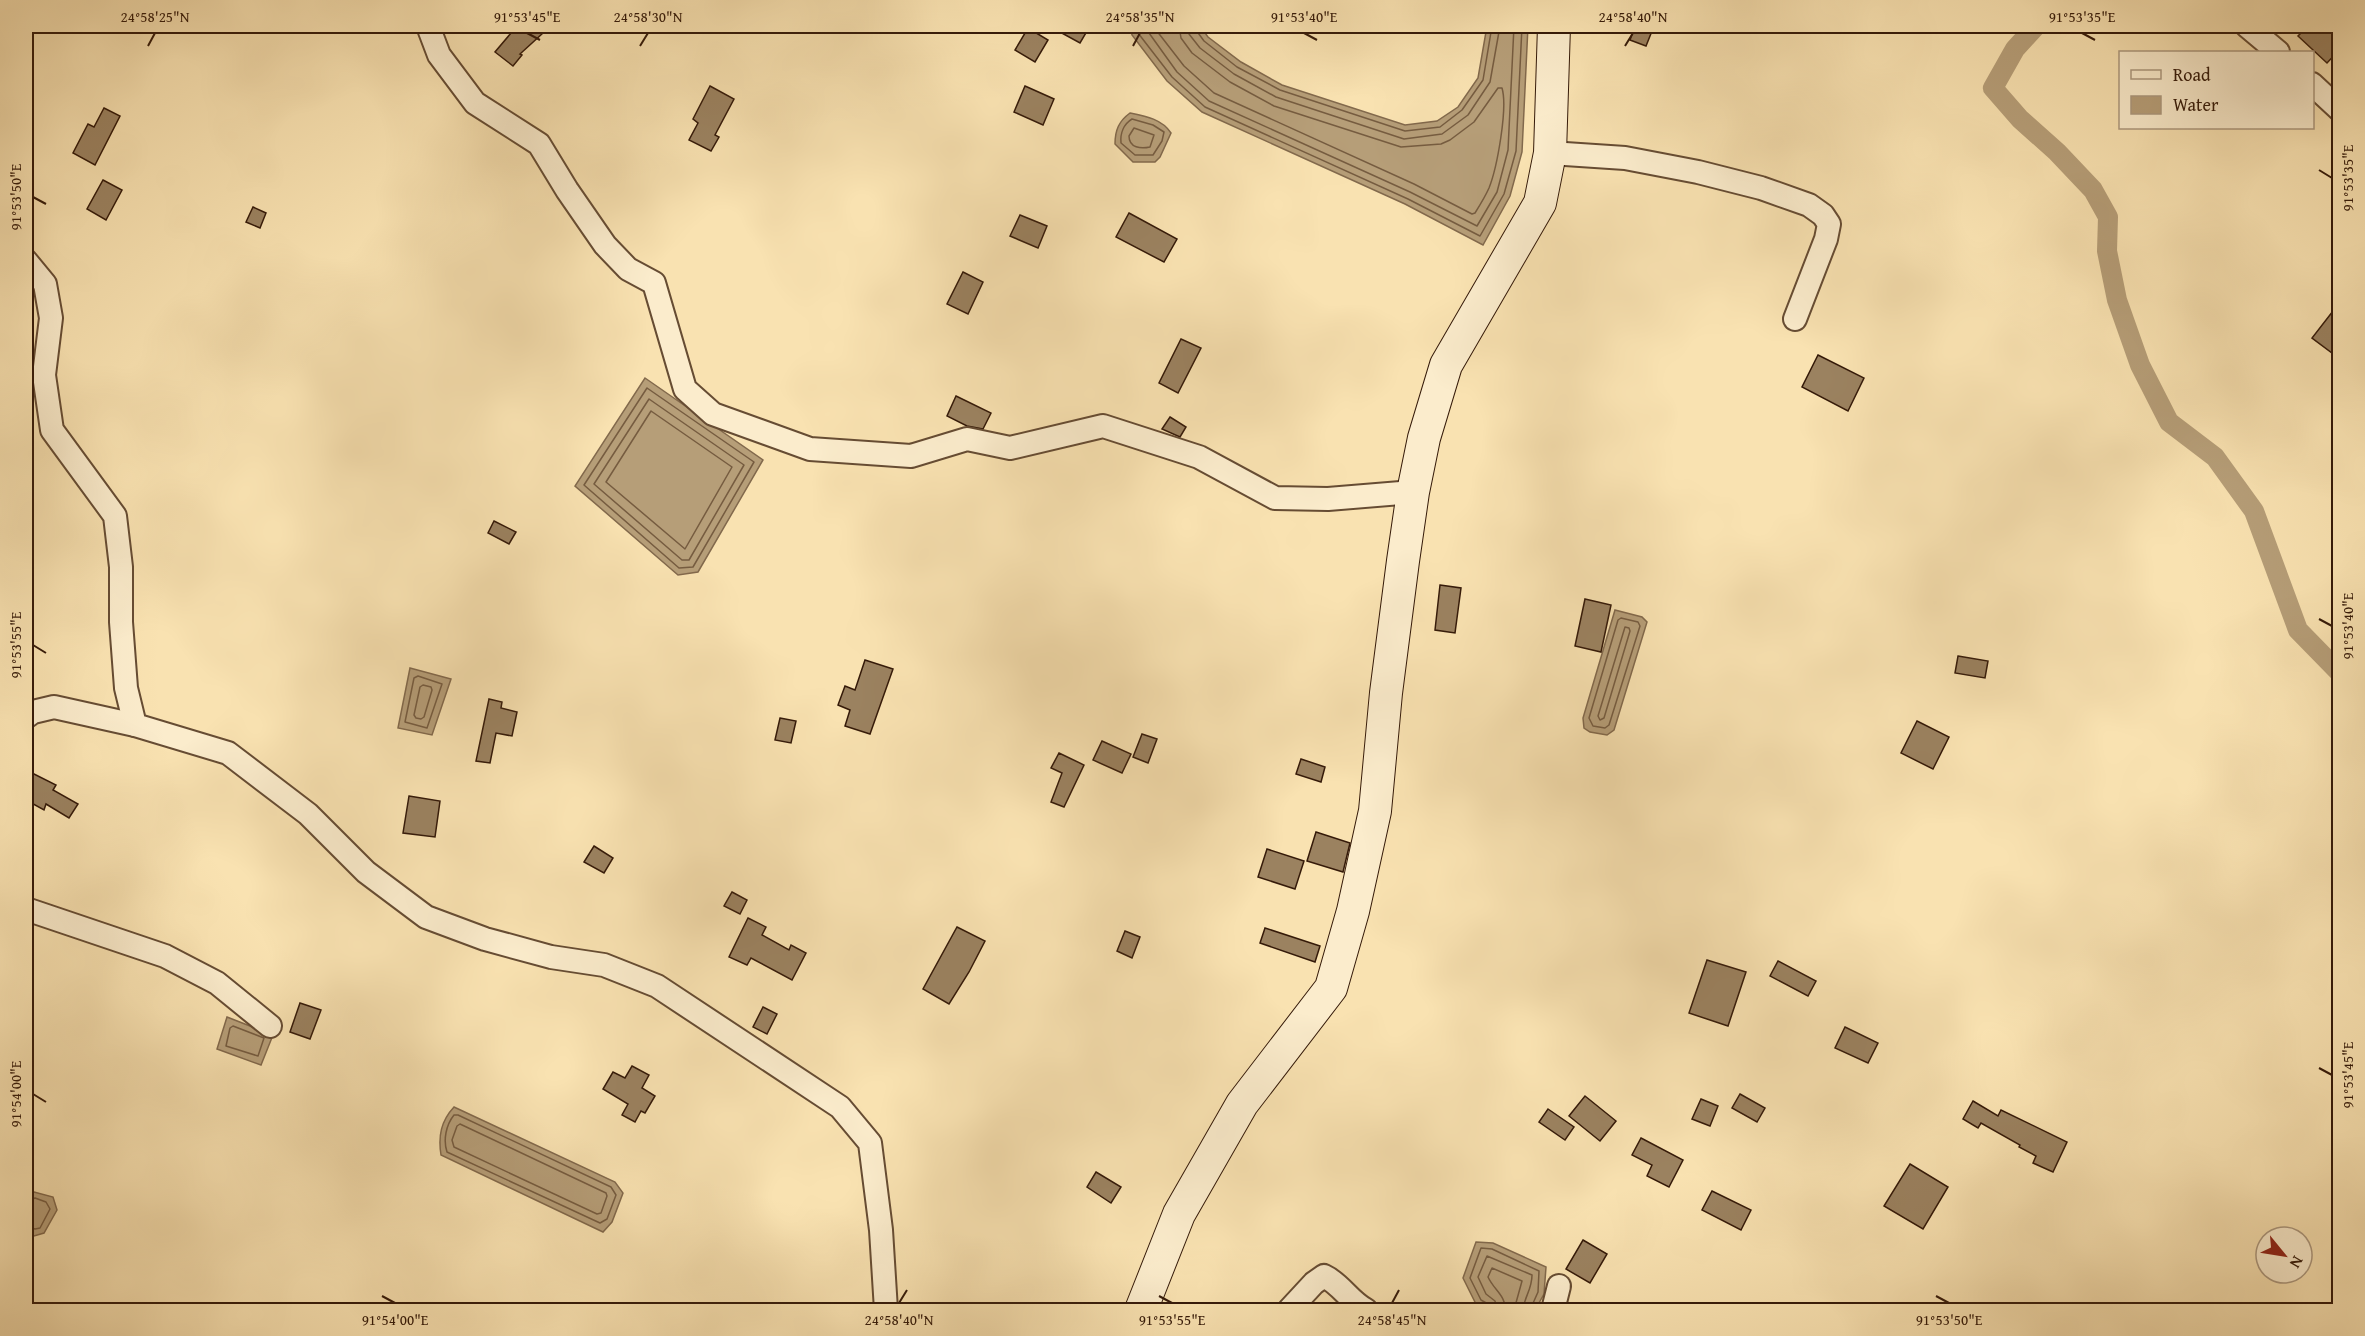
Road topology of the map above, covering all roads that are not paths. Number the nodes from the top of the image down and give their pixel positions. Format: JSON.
{"nodes":[{"id":1,"x":428,"y":26,"type":"edge"},
{"id":2,"x":1554,"y":26,"type":"edge"},
{"id":3,"x":2247,"y":26,"type":"edge"},
{"id":4,"x":2277,"y":51,"type":"edge"},
{"id":5,"x":2314,"y":85,"type":"edge"},
{"id":6,"x":2340,"y":110,"type":"edge"},
{"id":7,"x":1550,"y":153,"type":"junction"},
{"id":8,"x":26,"y":261,"type":"edge"},
{"id":9,"x":1795,"y":319,"type":"dead end"},
{"id":10,"x":1413,"y":492,"type":"junction"},
{"id":11,"x":26,"y":717,"type":"edge"},
{"id":12,"x":135,"y":725,"type":"junction"},
{"id":13,"x":26,"y":909,"type":"edge"},
{"id":14,"x":270,"y":1026,"type":"dead end"},
{"id":15,"x":1559,"y":1287,"type":"dead end"},
{"id":16,"x":886,"y":1311,"type":"edge"},
{"id":17,"x":1141,"y":1311,"type":"edge"},
{"id":18,"x":1289,"y":1311,"type":"edge"},
{"id":19,"x":1366,"y":1311,"type":"edge"},
{"id":20,"x":1553,"y":1311,"type":"edge"}],
"edges":[{"from":1,"to":10,"type":"street"},
{"from":2,"to":7,"type":"street"},
{"from":3,"to":4,"type":"street"},
{"from":5,"to":6,"type":"street"},
{"from":7,"to":9,"type":"street"},
{"from":7,"to":10,"type":"street"},
{"from":8,"to":12,"type":"street"},
{"from":10,"to":17,"type":"street"},
{"from":11,"to":12,"type":"street"},
{"from":12,"to":16,"type":"street"},
{"from":13,"to":14,"type":"street"},
{"from":15,"to":20,"type":"street"},
{"from":18,"to":19,"type":"street"}]}
